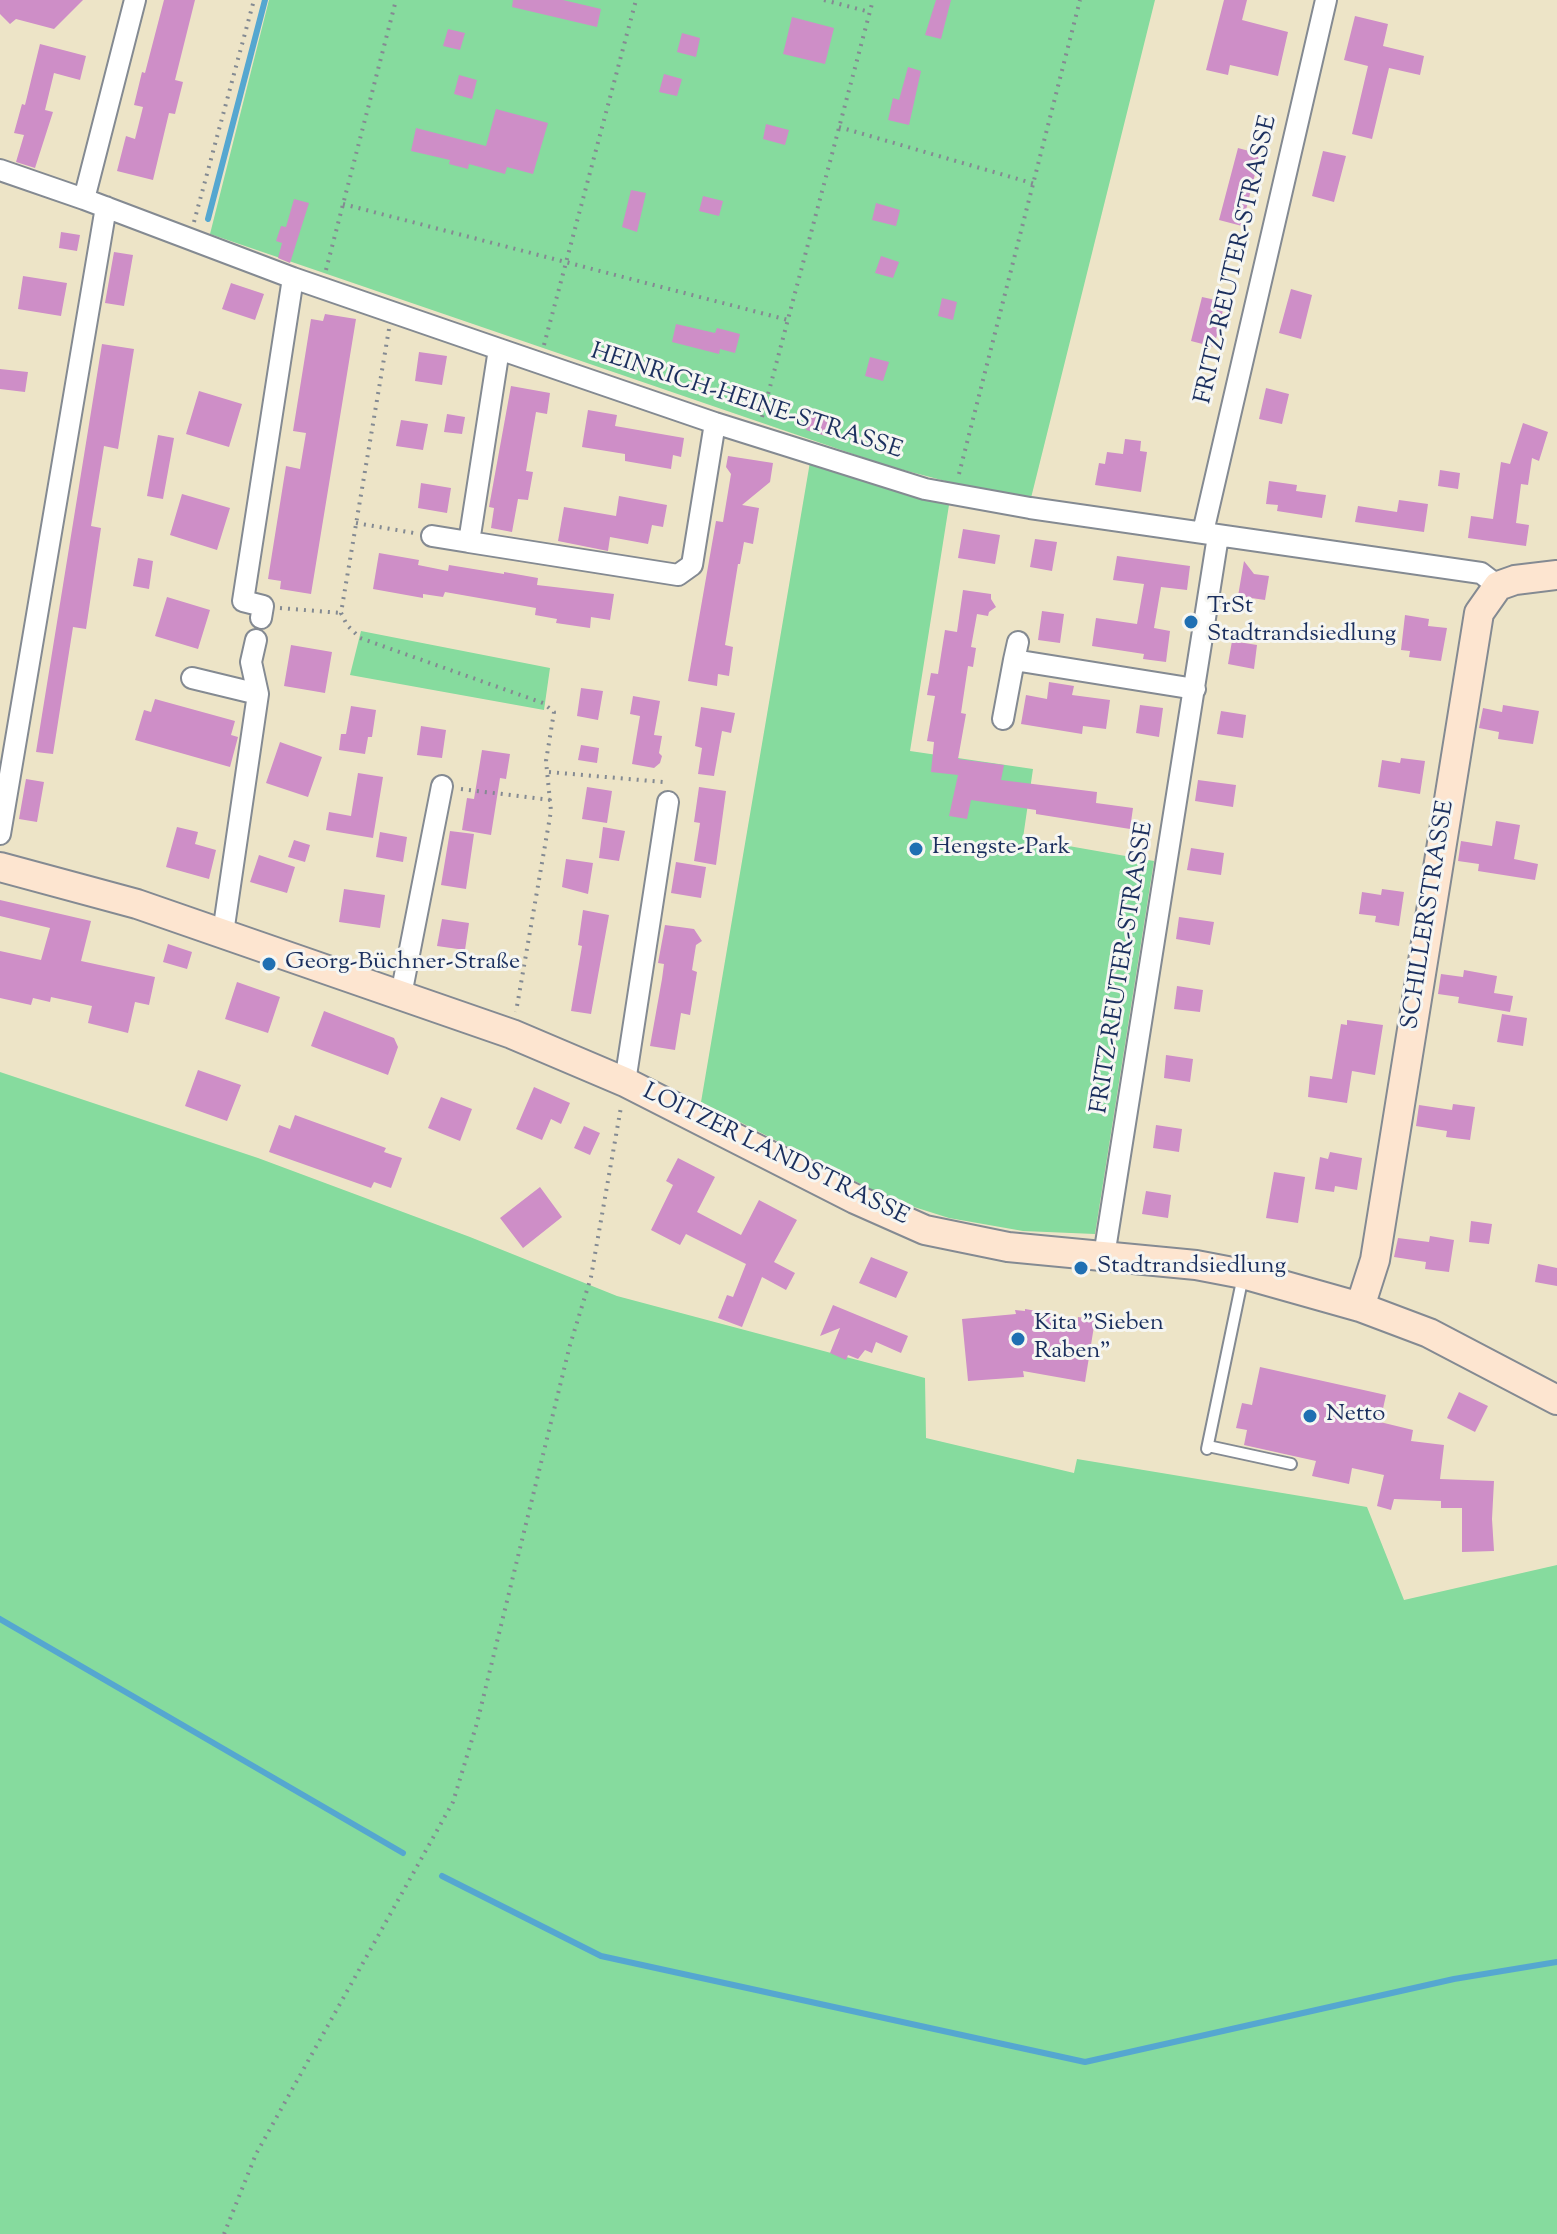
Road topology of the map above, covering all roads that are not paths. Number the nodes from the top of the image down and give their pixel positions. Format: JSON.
{"nodes":[{"id":1,"x":136,"y":0,"type":"edge"},
{"id":2,"x":1326,"y":0,"type":"edge"},
{"id":3,"x":0,"y":170,"type":"edge"},
{"id":4,"x":84,"y":199,"type":"junction"},
{"id":5,"x":106,"y":207,"type":"junction"},
{"id":6,"x":293,"y":278,"type":"junction"},
{"id":7,"x":499,"y":349,"type":"junction"},
{"id":8,"x":715,"y":423,"type":"junction"},
{"id":9,"x":1210,"y":534,"type":"junction"},
{"id":10,"x":432,"y":536,"type":"road end"},
{"id":11,"x":469,"y":542,"type":"junction"},
{"id":12,"x":1557,"y":575,"type":"edge"},
{"id":13,"x":1498,"y":586,"type":"junction"},
{"id":14,"x":262,"y":612,"type":"road end"},
{"id":15,"x":256,"y":640,"type":"dead end"},
{"id":16,"x":192,"y":678,"type":"dead end"},
{"id":17,"x":1195,"y":689,"type":"junction"},
{"id":18,"x":258,"y":694,"type":"junction"},
{"id":19,"x":1003,"y":719,"type":"dead end"},
{"id":20,"x":442,"y":786,"type":"road end"},
{"id":21,"x":668,"y":802,"type":"road end"},
{"id":22,"x":0,"y":834,"type":"edge"},
{"id":23,"x":0,"y":867,"type":"edge"},
{"id":24,"x":223,"y":933,"type":"junction"},
{"id":25,"x":401,"y":995,"type":"junction"},
{"id":26,"x":625,"y":1082,"type":"junction"},
{"id":27,"x":1104,"y":1256,"type":"junction"},
{"id":28,"x":1243,"y":1274,"type":"junction"},
{"id":29,"x":1360,"y":1307,"type":"junction"},
{"id":30,"x":1557,"y":1400,"type":"edge"},
{"id":31,"x":1291,"y":1464,"type":"dead end"}],
"edges":[{"from":1,"to":4,"type":"street"},
{"from":2,"to":9,"type":"street","name":"FRITZ-REUTER-STRASSE"},
{"from":3,"to":4,"type":"street","name":"HEINRICH-HEINE-STRASSE"},
{"from":4,"to":5,"type":"street","name":"HEINRICH-HEINE-STRASSE"},
{"from":5,"to":6,"type":"street","name":"HEINRICH-HEINE-STRASSE"},
{"from":5,"to":22,"type":"street"},
{"from":6,"to":7,"type":"street","name":"HEINRICH-HEINE-STRASSE"},
{"from":6,"to":14,"type":"street"},
{"from":7,"to":8,"type":"street","name":"HEINRICH-HEINE-STRASSE"},
{"from":7,"to":11,"type":"street"},
{"from":8,"to":9,"type":"street","name":"HEINRICH-HEINE-STRASSE"},
{"from":8,"to":11,"type":"street"},
{"from":9,"to":13,"type":"street","name":"HEINRICH-HEINE-STRASSE"},
{"from":9,"to":17,"type":"street","name":"FRITZ-REUTER-STRASSE"},
{"from":10,"to":11,"type":"street"},
{"from":12,"to":13,"type":"main road"},
{"from":13,"to":29,"type":"main road","name":"SCHILLERSTRASSE"},
{"from":15,"to":18,"type":"street"},
{"from":16,"to":18,"type":"street"},
{"from":17,"to":19,"type":"street"},
{"from":17,"to":27,"type":"street","name":"FRITZ-REUTER-STRASSE"},
{"from":18,"to":24,"type":"street"},
{"from":20,"to":25,"type":"street"},
{"from":21,"to":26,"type":"street"},
{"from":23,"to":24,"type":"main road","name":"LOITZER LANDSTRASSE"},
{"from":24,"to":25,"type":"main road","name":"LOITZER LANDSTRASSE"},
{"from":25,"to":26,"type":"main road","name":"LOITZER LANDSTRASSE"},
{"from":26,"to":27,"type":"main road","name":"LOITZER LANDSTRASSE"},
{"from":27,"to":28,"type":"main road","name":"LOITZER LANDSTRASSE"},
{"from":28,"to":29,"type":"main road","name":"LOITZER LANDSTRASSE"},
{"from":28,"to":31,"type":"lane"},
{"from":29,"to":30,"type":"main road","name":"LOITZER LANDSTRASSE"}]}
